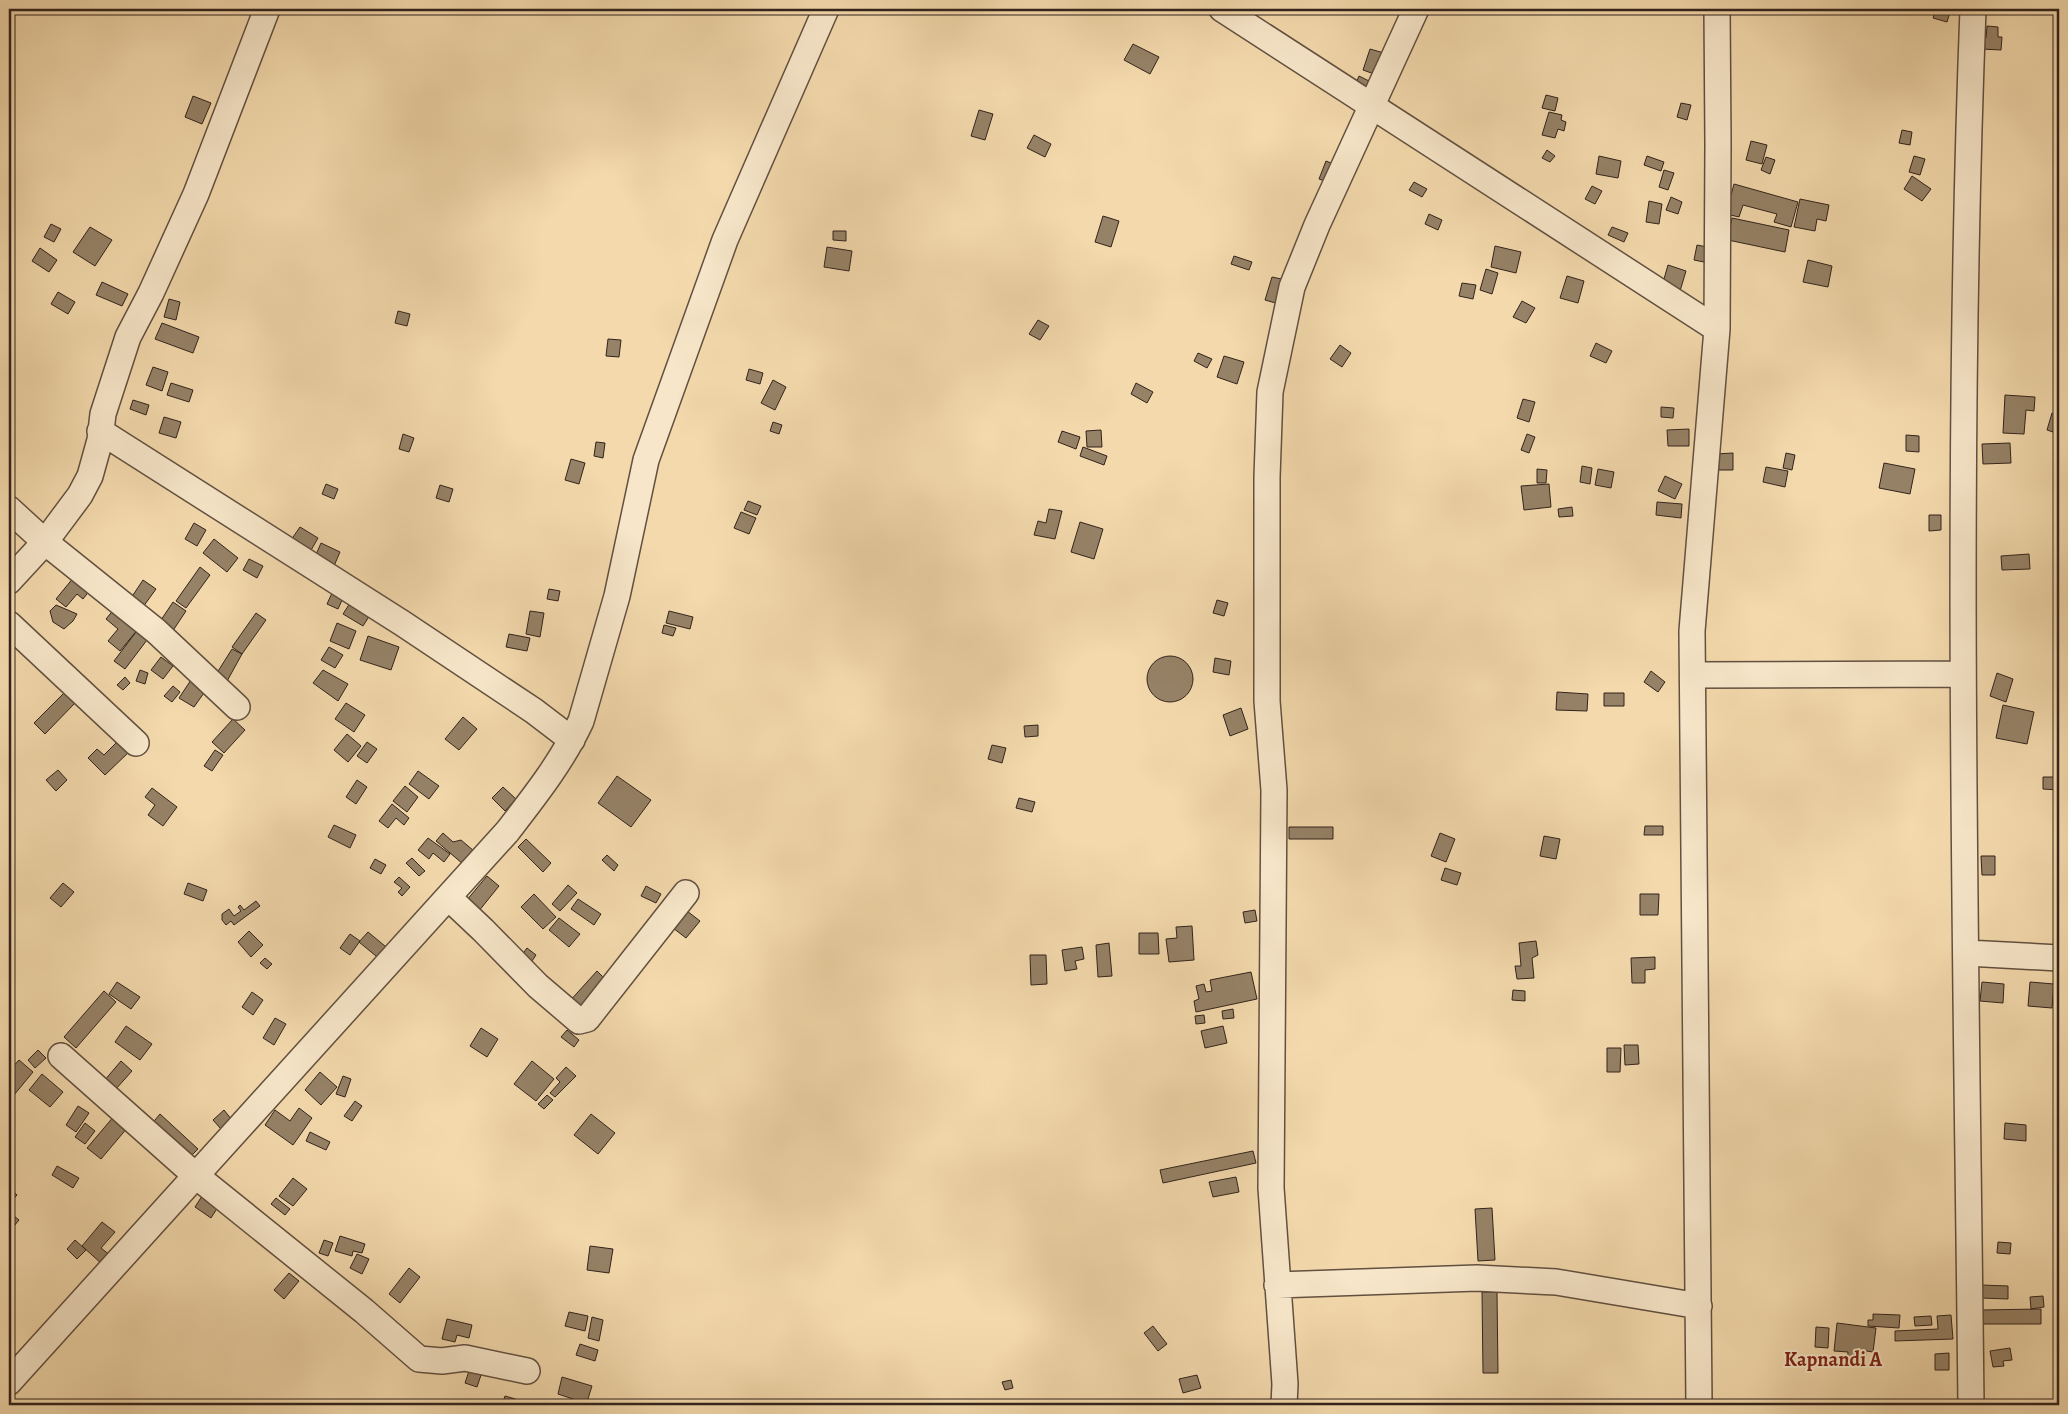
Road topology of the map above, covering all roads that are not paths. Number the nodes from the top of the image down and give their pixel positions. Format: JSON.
{"nodes":[{"id":1,"x":267,"y":9,"type":"edge"},
{"id":2,"x":826,"y":9,"type":"edge"},
{"id":3,"x":1222,"y":9,"type":"edge"},
{"id":4,"x":1416,"y":9,"type":"edge"},
{"id":5,"x":1717,"y":9,"type":"edge"},
{"id":6,"x":1973,"y":9,"type":"edge"},
{"id":7,"x":1371,"y":105,"type":"junction"},
{"id":8,"x":1717,"y":330,"type":"junction"},
{"id":9,"x":100,"y":431,"type":"junction"},
{"id":10,"x":9,"y":509,"type":"edge"},
{"id":11,"x":45,"y":542,"type":"junction"},
{"id":12,"x":9,"y":581,"type":"edge"},
{"id":13,"x":9,"y":624,"type":"edge"},
{"id":14,"x":1963,"y":674,"type":"junction"},
{"id":15,"x":1693,"y":675,"type":"junction"},
{"id":16,"x":237,"y":708,"type":"dead end"},
{"id":17,"x":572,"y":740,"type":"junction"},
{"id":18,"x":136,"y":743,"type":"dead end"},
{"id":19,"x":686,"y":893,"type":"dead end"},
{"id":20,"x":448,"y":897,"type":"junction"},
{"id":21,"x":1967,"y":953,"type":"junction"},
{"id":22,"x":2059,"y":958,"type":"edge"},
{"id":23,"x":61,"y":1056,"type":"dead end"},
{"id":24,"x":195,"y":1174,"type":"junction"},
{"id":25,"x":1277,"y":1285,"type":"junction"},
{"id":26,"x":1699,"y":1306,"type":"junction"},
{"id":27,"x":527,"y":1371,"type":"dead end"},
{"id":28,"x":9,"y":1382,"type":"edge"},
{"id":29,"x":1284,"y":1405,"type":"edge"},
{"id":30,"x":1699,"y":1405,"type":"edge"},
{"id":31,"x":1971,"y":1405,"type":"edge"}],
"edges":[{"from":1,"to":9,"type":"street"},
{"from":2,"to":17,"type":"street"},
{"from":3,"to":7,"type":"street"},
{"from":4,"to":7,"type":"street"},
{"from":5,"to":8,"type":"street"},
{"from":6,"to":14,"type":"street"},
{"from":7,"to":8,"type":"street"},
{"from":7,"to":25,"type":"street"},
{"from":8,"to":15,"type":"street"},
{"from":9,"to":11,"type":"street"},
{"from":9,"to":17,"type":"street"},
{"from":10,"to":11,"type":"street"},
{"from":11,"to":12,"type":"street"},
{"from":11,"to":16,"type":"street"},
{"from":13,"to":18,"type":"street"},
{"from":14,"to":15,"type":"street"},
{"from":14,"to":21,"type":"street"},
{"from":15,"to":26,"type":"street"},
{"from":17,"to":20,"type":"street"},
{"from":19,"to":20,"type":"street"},
{"from":20,"to":24,"type":"street"},
{"from":21,"to":22,"type":"street"},
{"from":21,"to":31,"type":"street"},
{"from":23,"to":24,"type":"street"},
{"from":24,"to":27,"type":"street"},
{"from":24,"to":28,"type":"street"},
{"from":25,"to":26,"type":"street"},
{"from":25,"to":29,"type":"street"},
{"from":26,"to":30,"type":"street"}]}
